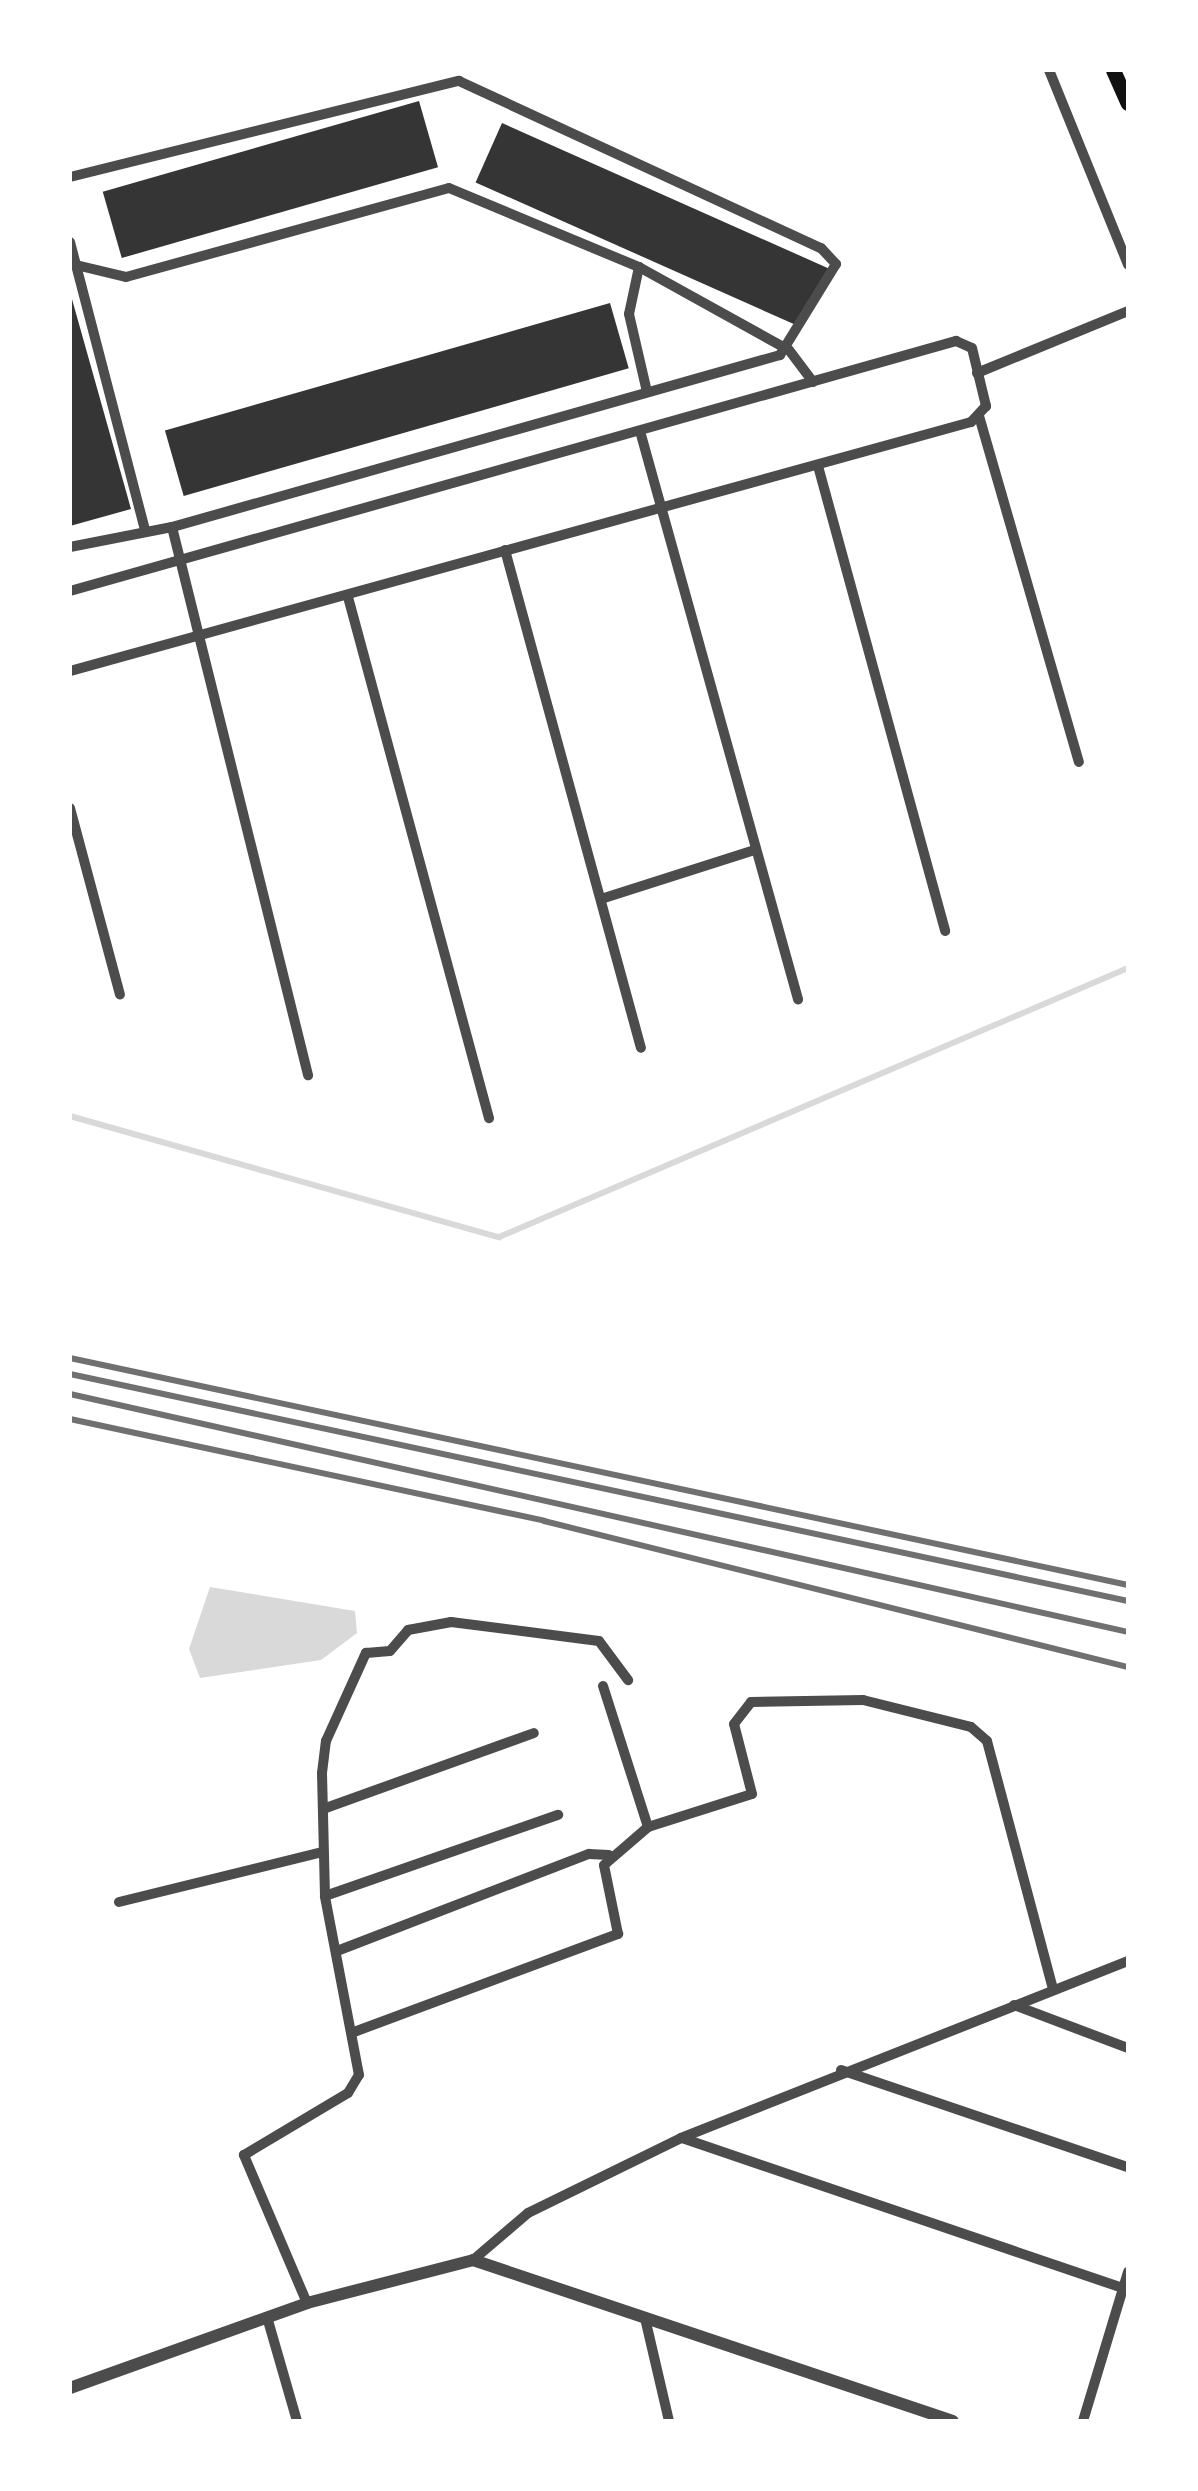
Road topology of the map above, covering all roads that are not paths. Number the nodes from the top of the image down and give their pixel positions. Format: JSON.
{"nodes":[{"id":1,"x":1049,"y":70,"type":"edge"},
{"id":2,"x":1113,"y":70,"type":"edge"},
{"id":3,"x":1128,"y":103,"type":"edge"},
{"id":4,"x":70,"y":177,"type":"edge"},
{"id":5,"x":70,"y":242,"type":"edge"},
{"id":6,"x":1128,"y":264,"type":"edge"},
{"id":7,"x":76,"y":266,"type":"junction"},
{"id":8,"x":639,"y":267,"type":"junction"},
{"id":9,"x":1128,"y":311,"type":"edge"},
{"id":10,"x":789,"y":350,"type":"junction"},
{"id":11,"x":977,"y":372,"type":"junction"},
{"id":12,"x":812,"y":382,"type":"junction"},
{"id":13,"x":648,"y":392,"type":"junction"},
{"id":14,"x":979,"y":416,"type":"junction"},
{"id":15,"x":640,"y":431,"type":"junction"},
{"id":16,"x":818,"y":466,"type":"junction"},
{"id":17,"x":660,"y":506,"type":"junction"},
{"id":18,"x":172,"y":527,"type":"junction"},
{"id":19,"x":145,"y":530,"type":"junction"},
{"id":20,"x":70,"y":546,"type":"edge"},
{"id":21,"x":504,"y":550,"type":"junction"},
{"id":22,"x":177,"y":562,"type":"junction"},
{"id":23,"x":70,"y":591,"type":"edge"},
{"id":24,"x":348,"y":597,"type":"junction"},
{"id":25,"x":196,"y":636,"type":"junction"},
{"id":26,"x":70,"y":671,"type":"edge"},
{"id":27,"x":1079,"y":762,"type":"dead end"},
{"id":28,"x":70,"y":808,"type":"edge"},
{"id":29,"x":755,"y":850,"type":"junction"},
{"id":30,"x":601,"y":899,"type":"junction"},
{"id":31,"x":945,"y":931,"type":"dead end"},
{"id":32,"x":120,"y":994,"type":"dead end"},
{"id":33,"x":798,"y":999,"type":"dead end"},
{"id":34,"x":641,"y":1048,"type":"dead end"},
{"id":35,"x":308,"y":1076,"type":"dead end"},
{"id":36,"x":489,"y":1118,"type":"dead end"},
{"id":37,"x":628,"y":1680,"type":"dead end"},
{"id":38,"x":604,"y":1686,"type":"dead end"},
{"id":39,"x":534,"y":1733,"type":"dead end"},
{"id":40,"x":323,"y":1809,"type":"junction"},
{"id":41,"x":558,"y":1815,"type":"dead end"},
{"id":42,"x":648,"y":1827,"type":"junction"},
{"id":43,"x":323,"y":1852,"type":"junction"},
{"id":44,"x":609,"y":1855,"type":"junction"},
{"id":45,"x":324,"y":1896,"type":"junction"},
{"id":46,"x":119,"y":1902,"type":"dead end"},
{"id":47,"x":337,"y":1951,"type":"junction"},
{"id":48,"x":1128,"y":1960,"type":"edge"},
{"id":49,"x":1054,"y":1989,"type":"junction"},
{"id":50,"x":1014,"y":2005,"type":"junction"},
{"id":51,"x":354,"y":2032,"type":"junction"},
{"id":52,"x":1128,"y":2048,"type":"edge"},
{"id":53,"x":840,"y":2070,"type":"junction"},
{"id":54,"x":681,"y":2138,"type":"junction"},
{"id":55,"x":1128,"y":2167,"type":"edge"},
{"id":56,"x":472,"y":2260,"type":"junction"},
{"id":57,"x":1128,"y":2272,"type":"edge"},
{"id":58,"x":1125,"y":2289,"type":"edge"},
{"id":59,"x":307,"y":2303,"type":"junction"},
{"id":60,"x":267,"y":2317,"type":"junction"},
{"id":61,"x":646,"y":2318,"type":"junction"},
{"id":62,"x":70,"y":2388,"type":"edge"},
{"id":63,"x":297,"y":2421,"type":"edge"},
{"id":64,"x":669,"y":2421,"type":"edge"},
{"id":65,"x":953,"y":2421,"type":"edge"},
{"id":66,"x":1084,"y":2421,"type":"edge"}],
"edges":[{"from":1,"to":6,"type":"street"},
{"from":2,"to":3,"type":"highway"},
{"from":4,"to":10,"type":"street"},
{"from":5,"to":7,"type":"street"},
{"from":7,"to":8,"type":"street"},
{"from":7,"to":19,"type":"street"},
{"from":8,"to":10,"type":"street"},
{"from":8,"to":13,"type":"street"},
{"from":9,"to":11,"type":"street"},
{"from":10,"to":12,"type":"street"},
{"from":10,"to":13,"type":"street"},
{"from":11,"to":12,"type":"street"},
{"from":11,"to":14,"type":"street"},
{"from":12,"to":15,"type":"street"},
{"from":13,"to":18,"type":"street"},
{"from":14,"to":16,"type":"street"},
{"from":14,"to":27,"type":"street"},
{"from":15,"to":17,"type":"street"},
{"from":15,"to":22,"type":"street"},
{"from":16,"to":17,"type":"street"},
{"from":16,"to":31,"type":"street"},
{"from":17,"to":21,"type":"street"},
{"from":17,"to":29,"type":"street"},
{"from":18,"to":19,"type":"street"},
{"from":18,"to":22,"type":"street"},
{"from":19,"to":20,"type":"street"},
{"from":21,"to":24,"type":"street"},
{"from":21,"to":30,"type":"street"},
{"from":22,"to":23,"type":"street"},
{"from":22,"to":25,"type":"street"},
{"from":24,"to":25,"type":"street"},
{"from":24,"to":36,"type":"street"},
{"from":25,"to":26,"type":"street"},
{"from":25,"to":35,"type":"street"},
{"from":28,"to":32,"type":"street"},
{"from":29,"to":30,"type":"street"},
{"from":29,"to":33,"type":"street"},
{"from":30,"to":34,"type":"street"},
{"from":37,"to":40,"type":"street"},
{"from":38,"to":42,"type":"street"},
{"from":39,"to":40,"type":"street"},
{"from":40,"to":43,"type":"street"},
{"from":41,"to":45,"type":"street"},
{"from":42,"to":44,"type":"street"},
{"from":42,"to":49,"type":"street"},
{"from":43,"to":45,"type":"street"},
{"from":43,"to":46,"type":"street"},
{"from":44,"to":47,"type":"street"},
{"from":44,"to":51,"type":"street"},
{"from":45,"to":47,"type":"street"},
{"from":47,"to":51,"type":"street"},
{"from":48,"to":49,"type":"street"},
{"from":49,"to":50,"type":"street"},
{"from":50,"to":52,"type":"street"},
{"from":50,"to":53,"type":"street"},
{"from":51,"to":59,"type":"street"},
{"from":53,"to":54,"type":"street"},
{"from":53,"to":55,"type":"street"},
{"from":54,"to":56,"type":"street"},
{"from":54,"to":58,"type":"street"},
{"from":56,"to":59,"type":"street"},
{"from":56,"to":61,"type":"street"},
{"from":57,"to":58,"type":"street"},
{"from":58,"to":66,"type":"street"},
{"from":59,"to":60,"type":"street"},
{"from":60,"to":62,"type":"street"},
{"from":60,"to":63,"type":"street"},
{"from":61,"to":64,"type":"street"},
{"from":61,"to":65,"type":"street"}]}
